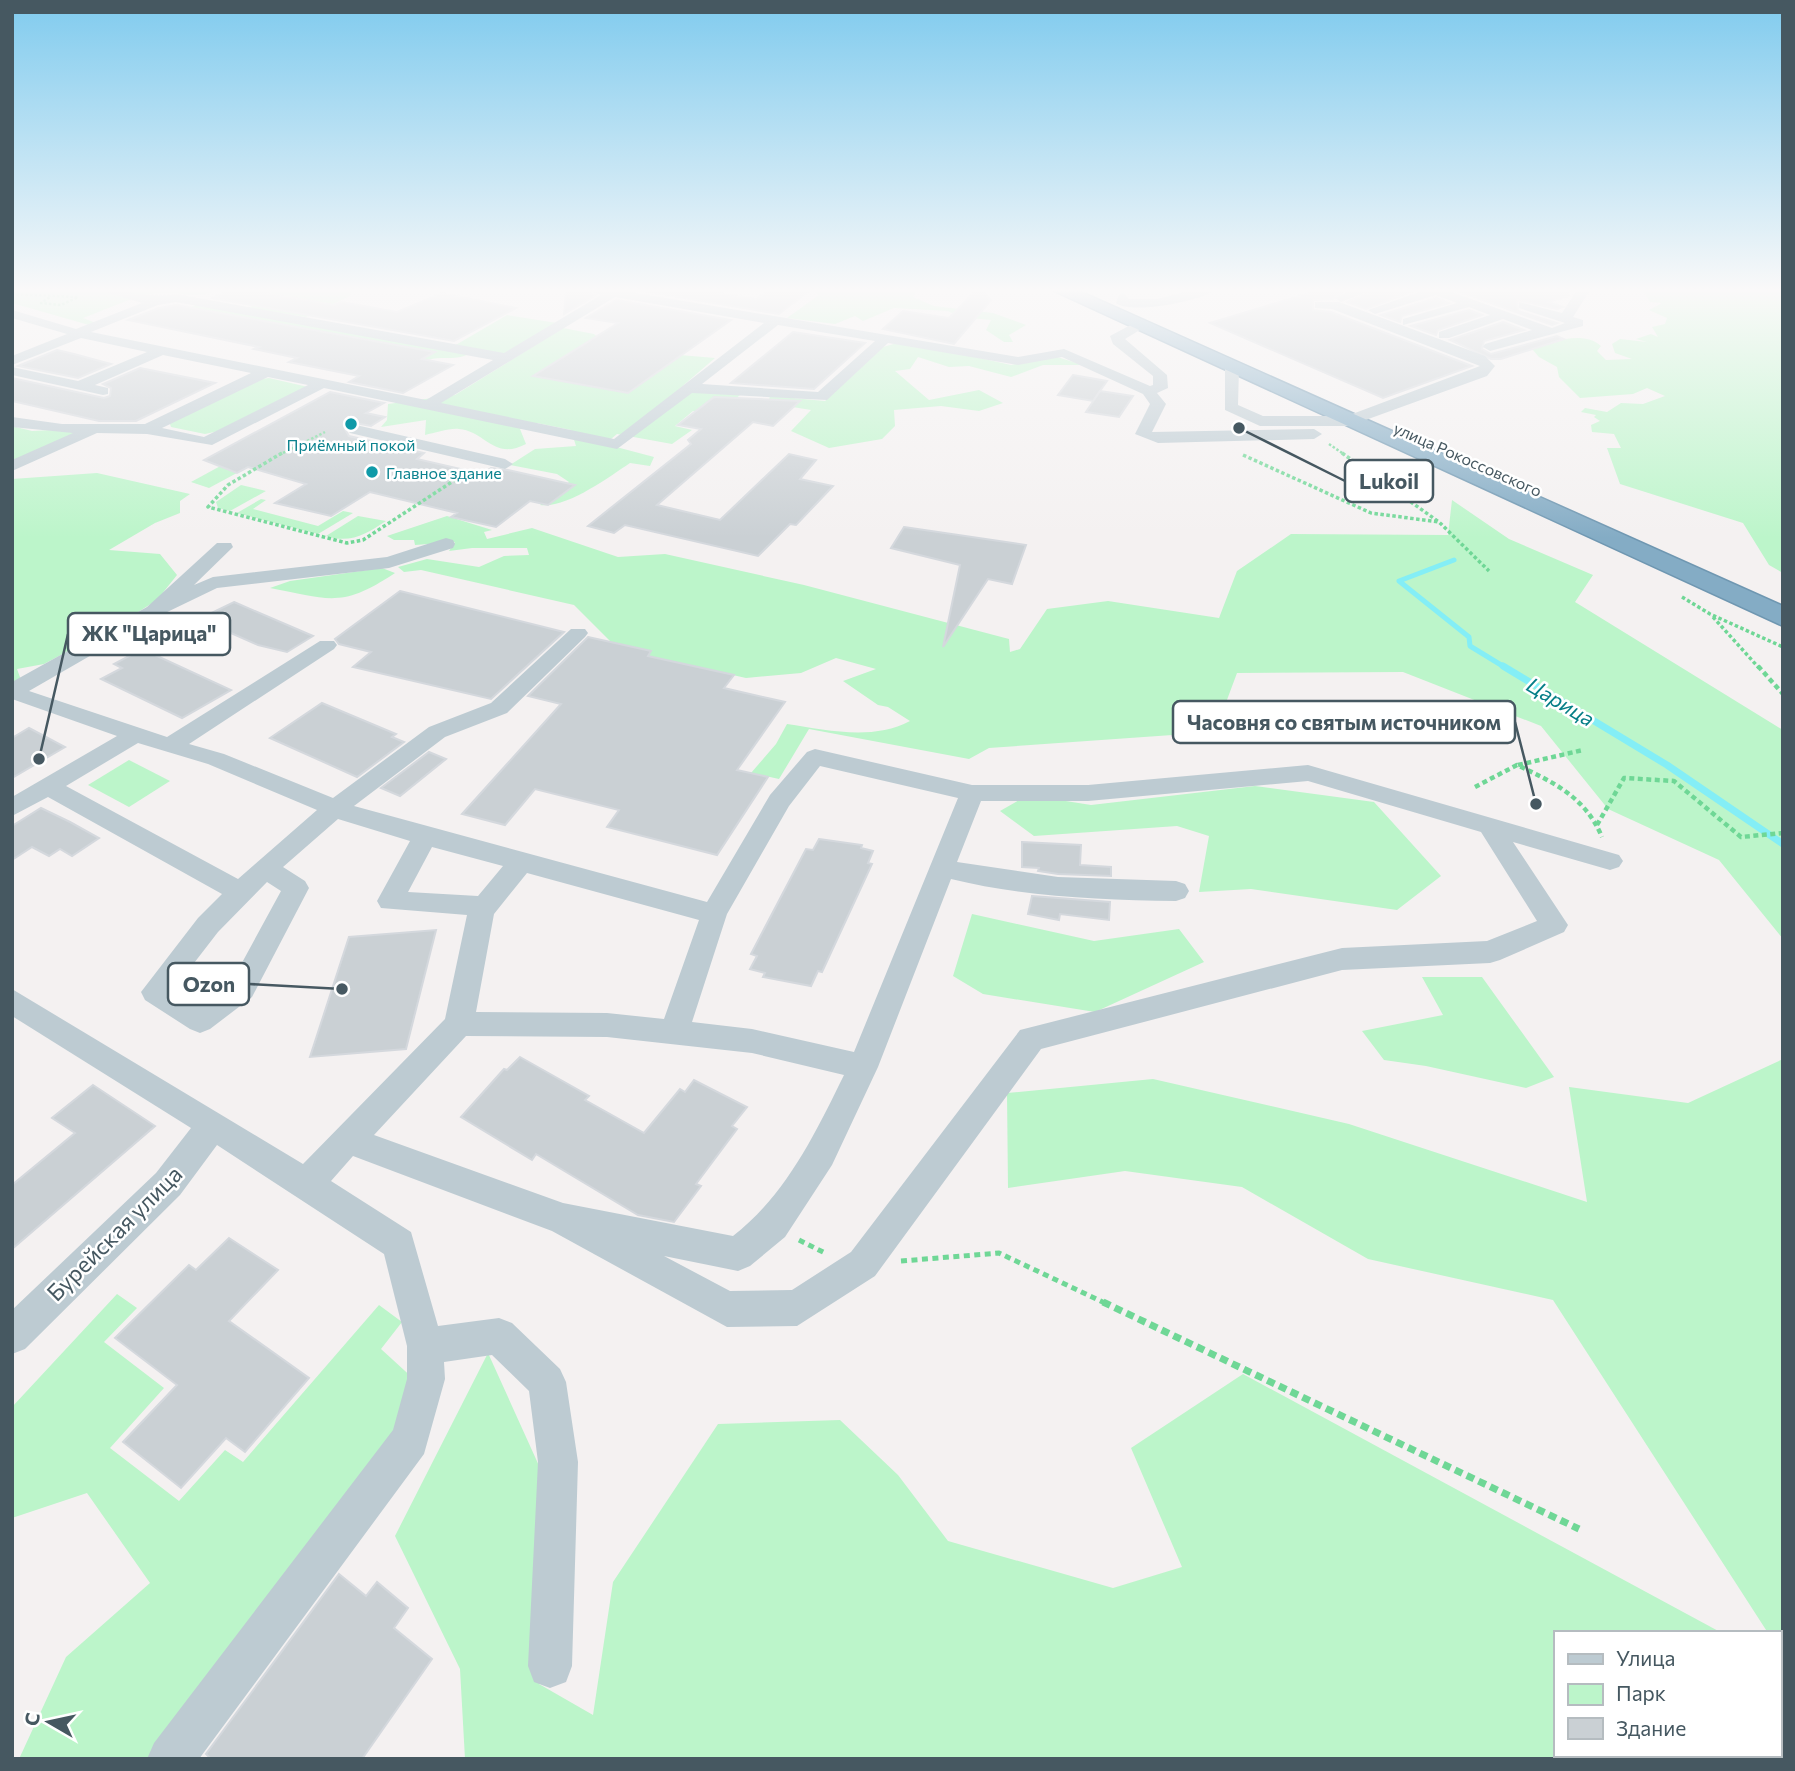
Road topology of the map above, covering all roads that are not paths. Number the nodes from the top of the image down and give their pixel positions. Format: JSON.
{"nodes":[{"id":1,"x":19,"y":373,"type":"edge"},
{"id":2,"x":110,"y":373,"type":"edge"},
{"id":3,"x":264,"y":373,"type":"joint"},
{"id":4,"x":482,"y":373,"type":"edge"},
{"id":5,"x":709,"y":373,"type":"edge"},
{"id":6,"x":848,"y":373,"type":"edge"},
{"id":7,"x":1107,"y":373,"type":"edge"},
{"id":8,"x":1157,"y":373,"type":"edge"},
{"id":9,"x":1232,"y":373,"type":"edge"},
{"id":10,"x":1244,"y":373,"type":"edge"},
{"id":11,"x":1267,"y":373,"type":"edge"},
{"id":12,"x":1482,"y":373,"type":"edge"},
{"id":13,"x":1454,"y":378,"type":"junction"},
{"id":14,"x":320,"y":385,"type":"junction"},
{"id":15,"x":79,"y":386,"type":"junction"},
{"id":16,"x":689,"y":388,"type":"junction"},
{"id":17,"x":103,"y":391,"type":"dead end"},
{"id":18,"x":1147,"y":391,"type":"junction"},
{"id":19,"x":1413,"y":397,"type":"junction"},
{"id":20,"x":425,"y":407,"type":"junction"},
{"id":21,"x":473,"y":416,"type":"junction"},
{"id":22,"x":1358,"y":418,"type":"junction"},
{"id":23,"x":12,"y":422,"type":"edge"},
{"id":24,"x":103,"y":426,"type":"junction"},
{"id":25,"x":147,"y":429,"type":"junction"},
{"id":26,"x":356,"y":430,"type":"dead end"},
{"id":27,"x":1314,"y":434,"type":"road end"},
{"id":28,"x":428,"y":446,"type":"junction"},
{"id":29,"x":505,"y":464,"type":"dead end"},
{"id":30,"x":12,"y":466,"type":"edge"},
{"id":31,"x":1609,"y":530,"type":"junction"},
{"id":32,"x":446,"y":544,"type":"dead end"},
{"id":33,"x":224,"y":547,"type":"dead end"},
{"id":34,"x":1783,"y":597,"type":"edge"},
{"id":35,"x":154,"y":611,"type":"junction"},
{"id":36,"x":1783,"y":617,"type":"edge"},
{"id":37,"x":578,"y":632,"type":"dead end"},
{"id":38,"x":327,"y":645,"type":"dead end"},
{"id":39,"x":12,"y":692,"type":"edge"},
{"id":40,"x":133,"y":736,"type":"junction"},
{"id":41,"x":169,"y":746,"type":"junction"},
{"id":42,"x":48,"y":787,"type":"junction"},
{"id":43,"x":972,"y":793,"type":"junction"},
{"id":44,"x":12,"y":808,"type":"edge"},
{"id":45,"x":334,"y":809,"type":"junction"},
{"id":46,"x":1490,"y":826,"type":"junction"},
{"id":47,"x":425,"y":837,"type":"junction"},
{"id":48,"x":522,"y":861,"type":"junction"},
{"id":49,"x":1610,"y":861,"type":"dead end"},
{"id":50,"x":265,"y":868,"type":"junction"},
{"id":51,"x":942,"y":868,"type":"junction"},
{"id":52,"x":1177,"y":891,"type":"dead end"},
{"id":53,"x":240,"y":892,"type":"junction"},
{"id":54,"x":486,"y":906,"type":"junction"},
{"id":55,"x":714,"y":915,"type":"junction"},
{"id":56,"x":12,"y":1001,"type":"edge"},
{"id":57,"x":458,"y":1024,"type":"junction"},
{"id":58,"x":674,"y":1032,"type":"junction"},
{"id":59,"x":863,"y":1067,"type":"junction"},
{"id":60,"x":211,"y":1127,"type":"junction"},
{"id":61,"x":348,"y":1140,"type":"junction"},
{"id":62,"x":307,"y":1183,"type":"junction"},
{"id":63,"x":563,"y":1219,"type":"junction"},
{"id":64,"x":12,"y":1336,"type":"edge"},
{"id":65,"x":425,"y":1346,"type":"junction"},
{"id":66,"x":550,"y":1666,"type":"dead end"},
{"id":67,"x":170,"y":1759,"type":"edge"}],
"edges":[{"from":1,"to":15,"type":"street"},
{"from":2,"to":15,"type":"street"},
{"from":3,"to":14,"type":"street"},
{"from":3,"to":25,"type":"street"},
{"from":4,"to":20,"type":"street"},
{"from":5,"to":16,"type":"street"},
{"from":6,"to":16,"type":"street"},
{"from":7,"to":18,"type":"street"},
{"from":8,"to":18,"type":"street"},
{"from":9,"to":22,"type":"street"},
{"from":10,"to":22,"type":"highway","name":"улица Рокоссовского"},
{"from":11,"to":22,"type":"highway","name":"улица Рокоссовского"},
{"from":12,"to":13,"type":"street"},
{"from":13,"to":19,"type":"street"},
{"from":13,"to":19,"type":"street"},
{"from":14,"to":20,"type":"street"},
{"from":14,"to":25,"type":"street"},
{"from":15,"to":17,"type":"street"},
{"from":16,"to":21,"type":"street"},
{"from":18,"to":27,"type":"street"},
{"from":19,"to":22,"type":"street"},
{"from":20,"to":21,"type":"street"},
{"from":21,"to":28,"type":"street"},
{"from":22,"to":31,"type":"highway","name":"улица Рокоссовского"},
{"from":23,"to":24,"type":"street"},
{"from":24,"to":25,"type":"street"},
{"from":24,"to":30,"type":"street"},
{"from":26,"to":28,"type":"street"},
{"from":28,"to":29,"type":"street"},
{"from":31,"to":34,"type":"highway"},
{"from":31,"to":36,"type":"highway"},
{"from":32,"to":35,"type":"lane"},
{"from":33,"to":35,"type":"street"},
{"from":35,"to":39,"type":"street"},
{"from":37,"to":45,"type":"street"},
{"from":38,"to":41,"type":"street"},
{"from":39,"to":40,"type":"street"},
{"from":40,"to":41,"type":"street"},
{"from":40,"to":42,"type":"street"},
{"from":41,"to":45,"type":"street"},
{"from":42,"to":44,"type":"street"},
{"from":42,"to":53,"type":"street"},
{"from":43,"to":46,"type":"street"},
{"from":43,"to":51,"type":"street"},
{"from":43,"to":55,"type":"street"},
{"from":45,"to":47,"type":"street"},
{"from":45,"to":50,"type":"street"},
{"from":46,"to":49,"type":"street"},
{"from":46,"to":63,"type":"street"},
{"from":47,"to":48,"type":"street"},
{"from":47,"to":54,"type":"street"},
{"from":48,"to":54,"type":"street"},
{"from":48,"to":55,"type":"street"},
{"from":50,"to":53,"type":"street"},
{"from":50,"to":53,"type":"street"},
{"from":51,"to":52,"type":"street"},
{"from":51,"to":59,"type":"street"},
{"from":54,"to":57,"type":"street"},
{"from":55,"to":58,"type":"street"},
{"from":56,"to":60,"type":"street"},
{"from":57,"to":58,"type":"street"},
{"from":57,"to":61,"type":"street"},
{"from":58,"to":59,"type":"street"},
{"from":59,"to":63,"type":"lane"},
{"from":60,"to":62,"type":"street"},
{"from":60,"to":64,"type":"street","name":"Бурейская улица"},
{"from":61,"to":62,"type":"lane"},
{"from":61,"to":63,"type":"lane"},
{"from":62,"to":65,"type":"street"},
{"from":65,"to":66,"type":"street"},
{"from":65,"to":67,"type":"street"}]}
